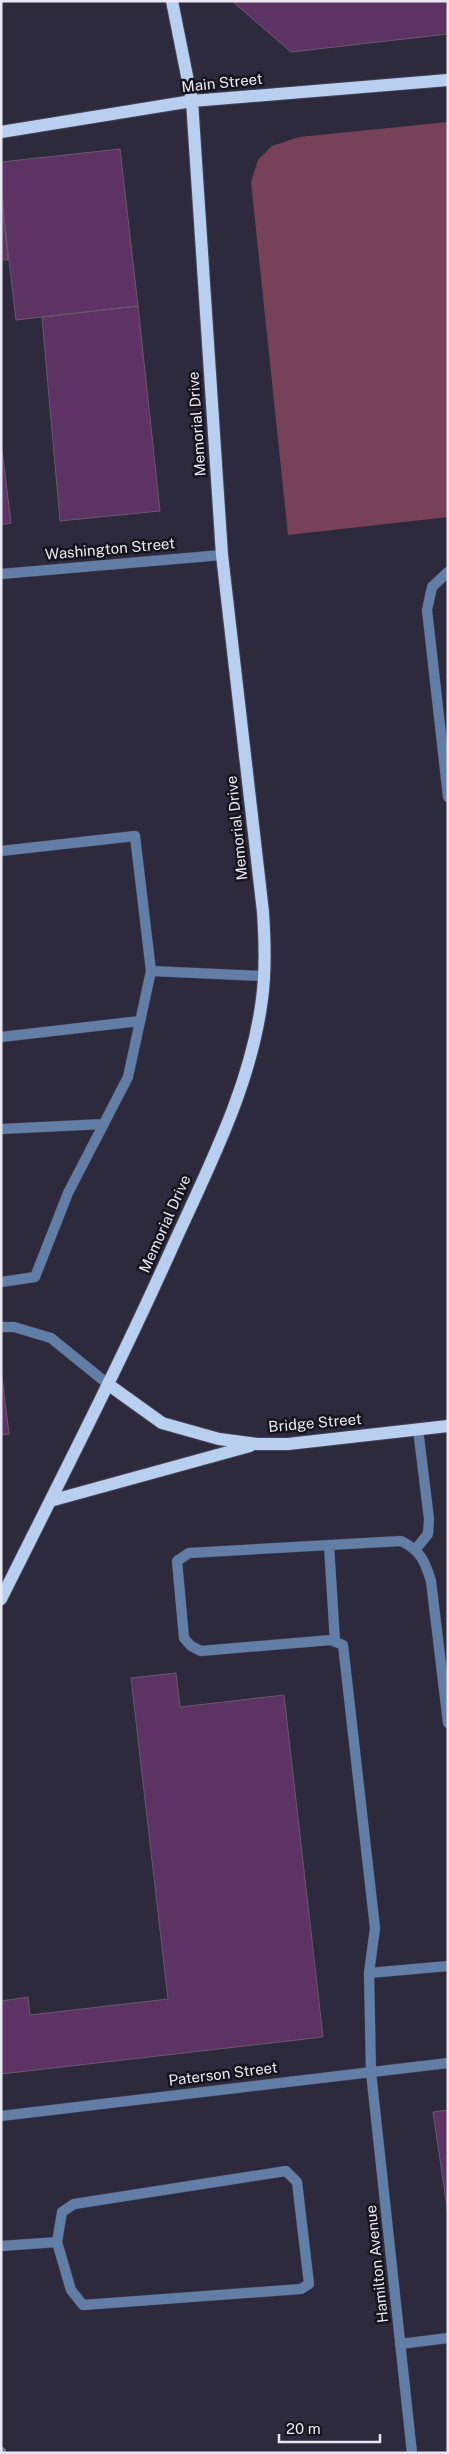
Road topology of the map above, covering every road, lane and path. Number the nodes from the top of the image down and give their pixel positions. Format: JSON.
{"nodes":[{"id":1,"x":172,"y":1,"type":"edge"},
{"id":2,"x":448,"y":80,"type":"edge"},
{"id":3,"x":192,"y":101,"type":"junction"},
{"id":4,"x":1,"y":132,"type":"edge"},
{"id":5,"x":222,"y":555,"type":"junction"},
{"id":6,"x":448,"y":572,"type":"edge"},
{"id":7,"x":1,"y":574,"type":"edge"},
{"id":8,"x":448,"y":797,"type":"edge"},
{"id":9,"x":1,"y":851,"type":"edge"},
{"id":10,"x":151,"y":972,"type":"junction"},
{"id":11,"x":264,"y":976,"type":"junction"},
{"id":12,"x":140,"y":1021,"type":"junction"},
{"id":13,"x":1,"y":1037,"type":"edge"},
{"id":14,"x":104,"y":1124,"type":"junction"},
{"id":15,"x":1,"y":1129,"type":"edge"},
{"id":16,"x":1,"y":1282,"type":"edge"},
{"id":17,"x":1,"y":1327,"type":"edge"},
{"id":18,"x":110,"y":1385,"type":"junction"},
{"id":19,"x":448,"y":1426,"type":"edge"},
{"id":20,"x":418,"y":1429,"type":"junction"},
{"id":21,"x":257,"y":1444,"type":"junction"},
{"id":22,"x":50,"y":1501,"type":"junction"},
{"id":23,"x":329,"y":1545,"type":"junction"},
{"id":24,"x":415,"y":1550,"type":"junction"},
{"id":25,"x":1,"y":1599,"type":"edge"},
{"id":26,"x":335,"y":1642,"type":"junction"},
{"id":27,"x":448,"y":1723,"type":"edge"},
{"id":28,"x":448,"y":1966,"type":"edge"},
{"id":29,"x":369,"y":1973,"type":"junction"},
{"id":30,"x":448,"y":2063,"type":"edge"},
{"id":31,"x":371,"y":2072,"type":"junction"},
{"id":32,"x":1,"y":2116,"type":"edge"},
{"id":33,"x":57,"y":2242,"type":"junction"},
{"id":34,"x":1,"y":2246,"type":"edge"},
{"id":35,"x":448,"y":2338,"type":"edge"},
{"id":36,"x":400,"y":2344,"type":"junction"},
{"id":37,"x":412,"y":2453,"type":"edge"}],
"edges":[{"from":1,"to":3,"type":"main road","name":"Memorial Drive"},
{"from":2,"to":3,"type":"main road","name":"Main Street"},
{"from":3,"to":4,"type":"main road","name":"Main Street"},
{"from":3,"to":5,"type":"main road","name":"Memorial Drive"},
{"from":5,"to":7,"type":"street","name":"Washington Street"},
{"from":5,"to":11,"type":"main road","name":"Memorial Drive"},
{"from":6,"to":8,"type":"street"},
{"from":9,"to":10,"type":"street"},
{"from":10,"to":11,"type":"street"},
{"from":10,"to":12,"type":"street"},
{"from":11,"to":18,"type":"main road","name":"Memorial Drive"},
{"from":12,"to":13,"type":"street"},
{"from":12,"to":14,"type":"street"},
{"from":14,"to":15,"type":"street"},
{"from":14,"to":16,"type":"street"},
{"from":17,"to":18,"type":"street"},
{"from":18,"to":21,"type":"main road","name":"Bridge Street"},
{"from":18,"to":22,"type":"main road","name":"Memorial Drive"},
{"from":19,"to":20,"type":"main road","name":"Bridge Street"},
{"from":20,"to":21,"type":"main road","name":"Bridge Street"},
{"from":20,"to":24,"type":"street"},
{"from":21,"to":22,"type":"main road"},
{"from":22,"to":25,"type":"main road","name":"Memorial Drive"},
{"from":23,"to":24,"type":"street"},
{"from":23,"to":26,"type":"street"},
{"from":23,"to":26,"type":"street"},
{"from":24,"to":27,"type":"street"},
{"from":26,"to":29,"type":"street","name":"Hamilton Avenue"},
{"from":28,"to":29,"type":"street"},
{"from":29,"to":31,"type":"street","name":"Hamilton Avenue"},
{"from":30,"to":31,"type":"street","name":"Paterson Street"},
{"from":31,"to":32,"type":"street","name":"Paterson Street"},
{"from":31,"to":36,"type":"street","name":"Hamilton Avenue"},
{"from":33,"to":33,"type":"street"},
{"from":33,"to":34,"type":"street"},
{"from":35,"to":36,"type":"street"},
{"from":36,"to":37,"type":"street","name":"Hamilton Avenue"}]}
